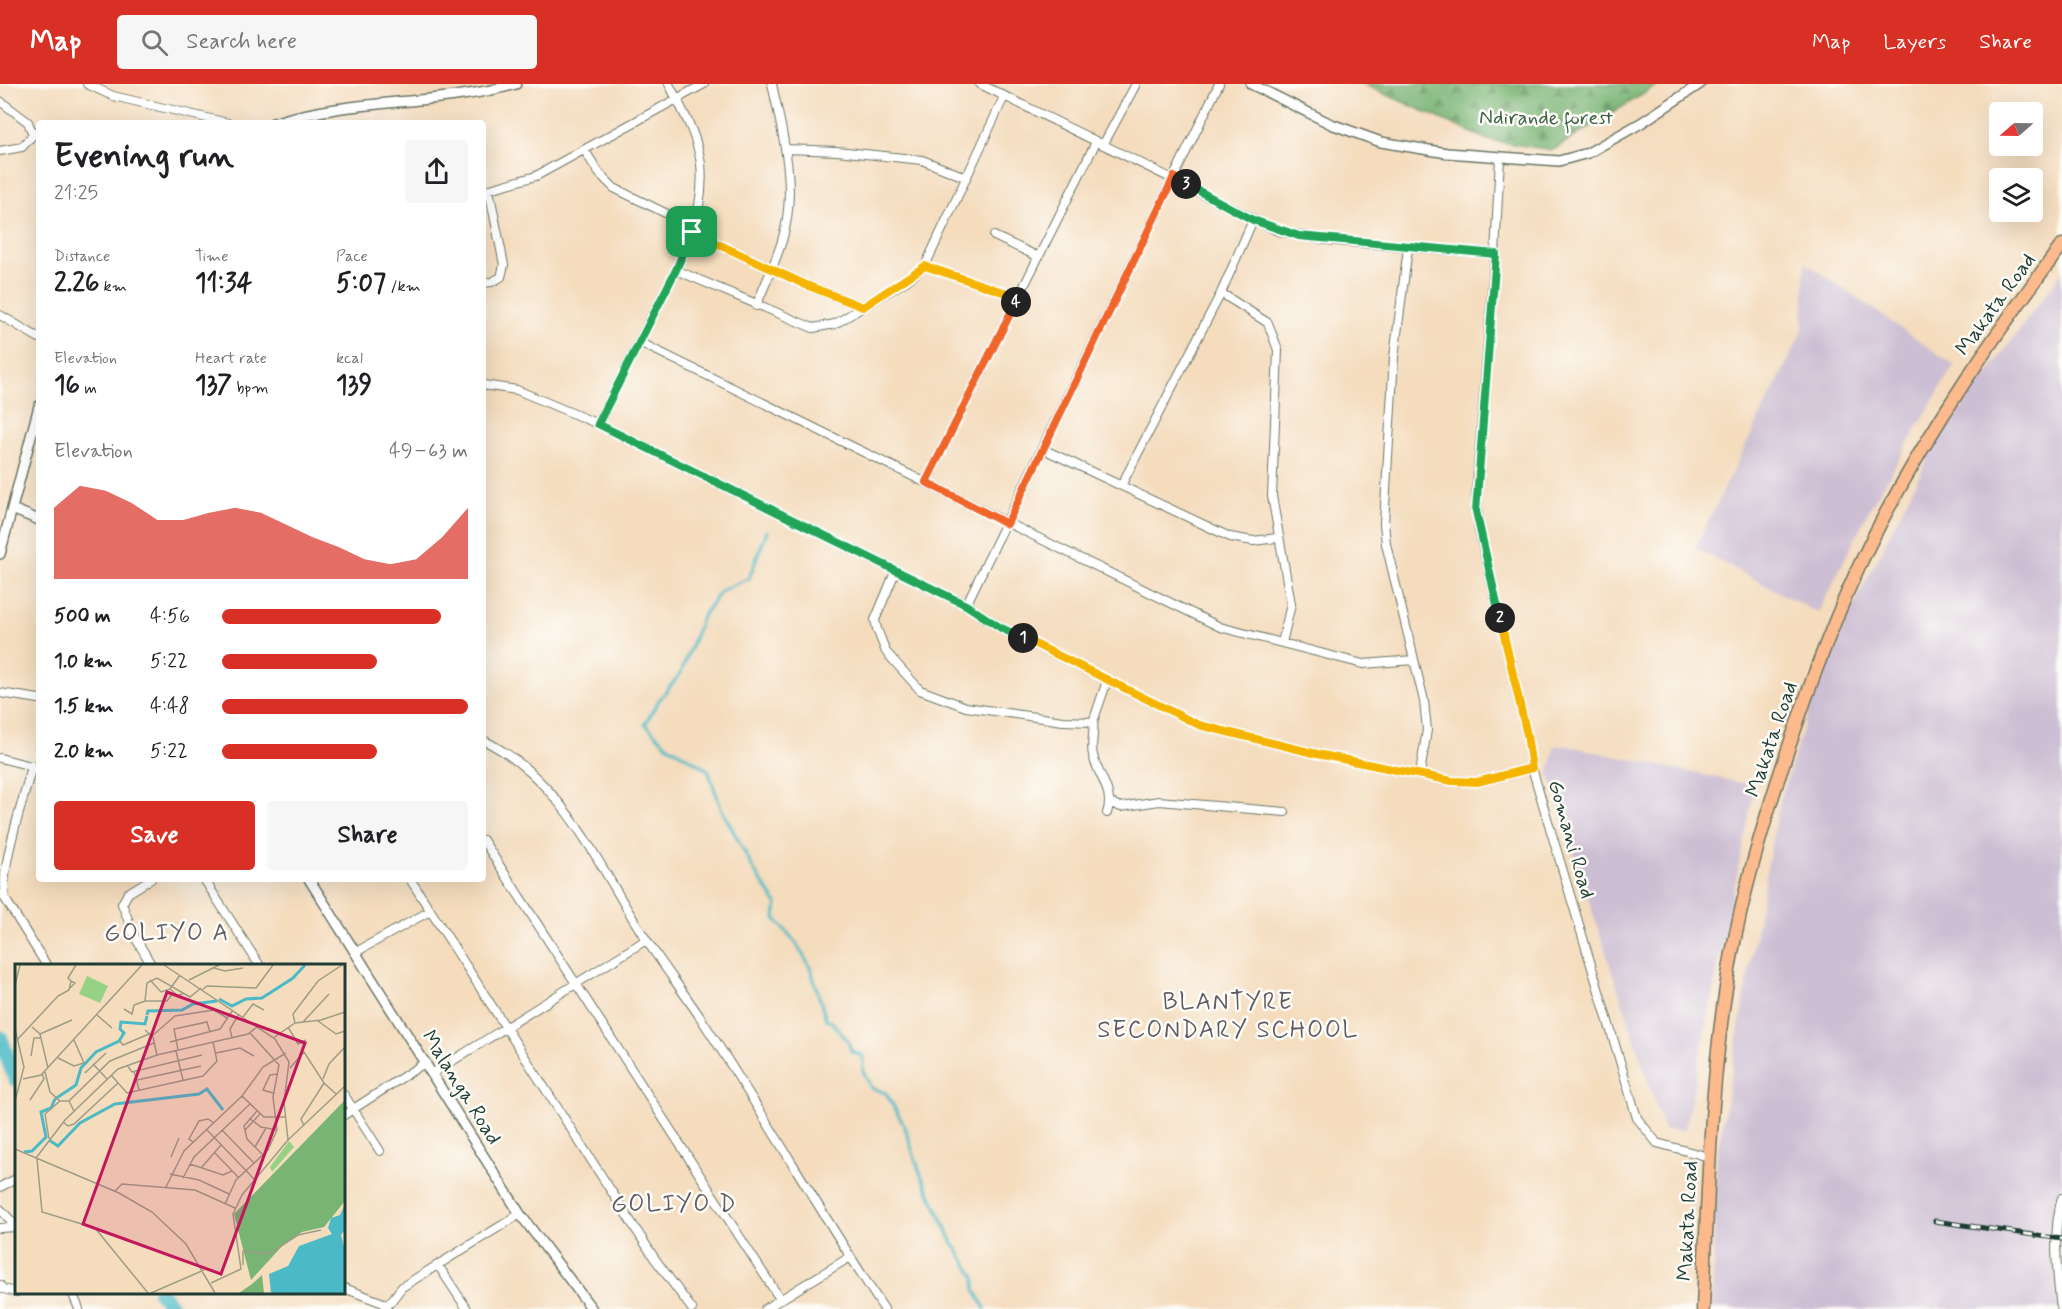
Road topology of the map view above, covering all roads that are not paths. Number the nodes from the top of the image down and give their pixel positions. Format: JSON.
{"nodes":[{"id":1,"x":87,"y":84,"type":"edge"},
{"id":2,"x":516,"y":84,"type":"edge"},
{"id":3,"x":669,"y":84,"type":"edge"},
{"id":4,"x":704,"y":84,"type":"edge"},
{"id":5,"x":772,"y":84,"type":"edge"},
{"id":6,"x":980,"y":84,"type":"edge"},
{"id":7,"x":1136,"y":84,"type":"edge"},
{"id":8,"x":1218,"y":84,"type":"edge"},
{"id":9,"x":1251,"y":84,"type":"edge"},
{"id":10,"x":1700,"y":84,"type":"edge"},
{"id":11,"x":1004,"y":97,"type":"junction"},
{"id":12,"x":676,"y":99,"type":"junction"},
{"id":13,"x":0,"y":101,"type":"edge"},
{"id":14,"x":215,"y":120,"type":"edge"},
{"id":15,"x":284,"y":120,"type":"edge"},
{"id":16,"x":1099,"y":143,"type":"junction"},
{"id":17,"x":786,"y":149,"type":"junction"},
{"id":18,"x":0,"y":151,"type":"edge"},
{"id":19,"x":585,"y":151,"type":"junction"},
{"id":20,"x":1500,"y":158,"type":"junction"},
{"id":21,"x":965,"y":177,"type":"junction"},
{"id":22,"x":1174,"y":177,"type":"junction"},
{"id":23,"x":486,"y":190,"type":"edge"},
{"id":24,"x":1253,"y":220,"type":"junction"},
{"id":25,"x":693,"y":229,"type":"junction"},
{"id":26,"x":994,"y":236,"type":"dead end"},
{"id":27,"x":2062,"y":245,"type":"edge"},
{"id":28,"x":1408,"y":248,"type":"junction"},
{"id":29,"x":1496,"y":254,"type":"junction"},
{"id":30,"x":1039,"y":257,"type":"junction"},
{"id":31,"x":925,"y":266,"type":"junction"},
{"id":32,"x":772,"y":268,"type":"junction"},
{"id":33,"x":676,"y":270,"type":"junction"},
{"id":34,"x":486,"y":283,"type":"edge"},
{"id":35,"x":1221,"y":293,"type":"junction"},
{"id":36,"x":1018,"y":297,"type":"junction"},
{"id":37,"x":756,"y":306,"type":"junction"},
{"id":38,"x":863,"y":307,"type":"junction"},
{"id":39,"x":0,"y":315,"type":"edge"},
{"id":40,"x":36,"y":336,"type":"edge"},
{"id":41,"x":639,"y":342,"type":"junction"},
{"id":42,"x":486,"y":385,"type":"edge"},
{"id":43,"x":36,"y":417,"type":"edge"},
{"id":44,"x":598,"y":424,"type":"junction"},
{"id":45,"x":1044,"y":449,"type":"junction"},
{"id":46,"x":926,"y":482,"type":"junction"},
{"id":47,"x":1122,"y":484,"type":"junction"},
{"id":48,"x":12,"y":509,"type":"junction"},
{"id":49,"x":36,"y":519,"type":"edge"},
{"id":50,"x":1007,"y":524,"type":"junction"},
{"id":51,"x":1278,"y":538,"type":"junction"},
{"id":52,"x":0,"y":554,"type":"edge"},
{"id":53,"x":896,"y":570,"type":"junction"},
{"id":54,"x":966,"y":605,"type":"junction"},
{"id":55,"x":1282,"y":644,"type":"junction"},
{"id":56,"x":1414,"y":660,"type":"junction"},
{"id":57,"x":1107,"y":681,"type":"junction"},
{"id":58,"x":0,"y":693,"type":"edge"},
{"id":59,"x":36,"y":699,"type":"edge"},
{"id":60,"x":1093,"y":722,"type":"junction"},
{"id":61,"x":486,"y":741,"type":"edge"},
{"id":62,"x":0,"y":758,"type":"edge"},
{"id":63,"x":36,"y":767,"type":"edge"},
{"id":64,"x":1532,"y":768,"type":"junction"},
{"id":65,"x":1420,"y":773,"type":"junction"},
{"id":66,"x":1110,"y":803,"type":"junction"},
{"id":67,"x":1285,"y":812,"type":"dead end"},
{"id":68,"x":1107,"y":813,"type":"dead end"},
{"id":69,"x":486,"y":845,"type":"edge"},
{"id":70,"x":146,"y":882,"type":"edge"},
{"id":71,"x":206,"y":882,"type":"edge"},
{"id":72,"x":311,"y":882,"type":"edge"},
{"id":73,"x":412,"y":882,"type":"edge"},
{"id":74,"x":430,"y":911,"type":"junction"},
{"id":75,"x":646,"y":940,"type":"junction"},
{"id":76,"x":356,"y":952,"type":"junction"},
{"id":77,"x":46,"y":964,"type":"edge"},
{"id":78,"x":151,"y":964,"type":"edge"},
{"id":79,"x":259,"y":964,"type":"edge"},
{"id":80,"x":577,"y":984,"type":"junction"},
{"id":81,"x":507,"y":1028,"type":"junction"},
{"id":82,"x":426,"y":1062,"type":"junction"},
{"id":83,"x":433,"y":1074,"type":"junction"},
{"id":84,"x":345,"y":1097,"type":"edge"},
{"id":85,"x":353,"y":1109,"type":"junction"},
{"id":86,"x":345,"y":1114,"type":"edge"},
{"id":87,"x":380,"y":1151,"type":"dead end"},
{"id":88,"x":1709,"y":1157,"type":"junction"},
{"id":89,"x":15,"y":1180,"type":"edge"},
{"id":90,"x":0,"y":1187,"type":"edge"},
{"id":91,"x":2062,"y":1198,"type":"edge"},
{"id":92,"x":0,"y":1209,"type":"edge"},
{"id":93,"x":520,"y":1214,"type":"junction"},
{"id":94,"x":15,"y":1225,"type":"edge"},
{"id":95,"x":15,"y":1226,"type":"edge"},
{"id":96,"x":0,"y":1228,"type":"edge"},
{"id":97,"x":850,"y":1257,"type":"junction"},
{"id":98,"x":438,"y":1265,"type":"junction"},
{"id":99,"x":0,"y":1286,"type":"edge"},
{"id":100,"x":345,"y":1288,"type":"edge"},
{"id":101,"x":15,"y":1292,"type":"edge"},
{"id":102,"x":72,"y":1294,"type":"edge"},
{"id":103,"x":780,"y":1299,"type":"junction"},
{"id":104,"x":386,"y":1307,"type":"edge"},
{"id":105,"x":79,"y":1309,"type":"edge"},
{"id":106,"x":467,"y":1309,"type":"edge"},
{"id":107,"x":592,"y":1309,"type":"edge"},
{"id":108,"x":692,"y":1309,"type":"edge"},
{"id":109,"x":765,"y":1309,"type":"edge"},
{"id":110,"x":884,"y":1309,"type":"edge"},
{"id":111,"x":1703,"y":1309,"type":"edge"},
{"id":112,"x":2061,"y":1309,"type":"edge"}],
"edges":[{"from":1,"to":14,"type":"street"},
{"from":2,"to":15,"type":"street"},
{"from":3,"to":12,"type":"street"},
{"from":4,"to":12,"type":"street"},
{"from":5,"to":17,"type":"street"},
{"from":6,"to":11,"type":"street"},
{"from":7,"to":16,"type":"street"},
{"from":8,"to":22,"type":"street"},
{"from":9,"to":20,"type":"street"},
{"from":10,"to":20,"type":"street"},
{"from":11,"to":16,"type":"street"},
{"from":11,"to":21,"type":"street"},
{"from":12,"to":19,"type":"street"},
{"from":12,"to":25,"type":"street"},
{"from":13,"to":18,"type":"street"},
{"from":16,"to":22,"type":"street"},
{"from":16,"to":30,"type":"street"},
{"from":17,"to":21,"type":"street"},
{"from":17,"to":32,"type":"street"},
{"from":19,"to":23,"type":"street"},
{"from":19,"to":25,"type":"street"},
{"from":20,"to":29,"type":"street","name":"Gomani Road"},
{"from":21,"to":31,"type":"street"},
{"from":22,"to":24,"type":"street"},
{"from":22,"to":45,"type":"street"},
{"from":23,"to":34,"type":"street"},
{"from":24,"to":28,"type":"street"},
{"from":24,"to":35,"type":"street"},
{"from":25,"to":32,"type":"street"},
{"from":25,"to":33,"type":"street"},
{"from":26,"to":30,"type":"street"},
{"from":27,"to":88,"type":"main road","name":"Makata Road"},
{"from":28,"to":29,"type":"street"},
{"from":28,"to":56,"type":"street"},
{"from":29,"to":64,"type":"street","name":"Gomani Road"},
{"from":30,"to":36,"type":"street"},
{"from":31,"to":36,"type":"street"},
{"from":31,"to":38,"type":"street"},
{"from":32,"to":37,"type":"street"},
{"from":32,"to":38,"type":"street"},
{"from":33,"to":37,"type":"street"},
{"from":33,"to":41,"type":"street"},
{"from":35,"to":47,"type":"street"},
{"from":35,"to":51,"type":"street"},
{"from":36,"to":46,"type":"street"},
{"from":37,"to":38,"type":"street"},
{"from":39,"to":40,"type":"street"},
{"from":41,"to":44,"type":"street"},
{"from":41,"to":46,"type":"street"},
{"from":42,"to":44,"type":"street"},
{"from":43,"to":48,"type":"street"},
{"from":44,"to":53,"type":"street"},
{"from":45,"to":47,"type":"street"},
{"from":45,"to":50,"type":"street"},
{"from":46,"to":50,"type":"street"},
{"from":47,"to":51,"type":"street"},
{"from":48,"to":49,"type":"street"},
{"from":48,"to":52,"type":"street"},
{"from":50,"to":54,"type":"street"},
{"from":50,"to":55,"type":"street"},
{"from":51,"to":55,"type":"street"},
{"from":53,"to":54,"type":"street"},
{"from":53,"to":60,"type":"street"},
{"from":54,"to":57,"type":"street"},
{"from":55,"to":56,"type":"street"},
{"from":56,"to":65,"type":"street"},
{"from":57,"to":60,"type":"street"},
{"from":57,"to":65,"type":"street"},
{"from":58,"to":59,"type":"street"},
{"from":60,"to":66,"type":"street"},
{"from":61,"to":75,"type":"street"},
{"from":62,"to":63,"type":"street"},
{"from":63,"to":77,"type":"street"},
{"from":64,"to":65,"type":"street"},
{"from":64,"to":88,"type":"street","name":"Gomani Road"},
{"from":66,"to":67,"type":"street"},
{"from":66,"to":68,"type":"street"},
{"from":69,"to":80,"type":"street"},
{"from":70,"to":78,"type":"street"},
{"from":71,"to":79,"type":"street"},
{"from":72,"to":76,"type":"street","name":"Malanga Road"},
{"from":73,"to":74,"type":"street"},
{"from":74,"to":76,"type":"street"},
{"from":74,"to":81,"type":"street"},
{"from":75,"to":80,"type":"street"},
{"from":75,"to":97,"type":"street"},
{"from":76,"to":82,"type":"street","name":"Malanga Road"},
{"from":80,"to":81,"type":"street"},
{"from":80,"to":103,"type":"street"},
{"from":81,"to":83,"type":"street"},
{"from":81,"to":108,"type":"street"},
{"from":82,"to":83,"type":"street","name":"Malanga Road"},
{"from":82,"to":85,"type":"street"},
{"from":83,"to":93,"type":"street","name":"Malanga Road"},
{"from":84,"to":85,"type":"street"},
{"from":85,"to":86,"type":"street"},
{"from":85,"to":87,"type":"street"},
{"from":88,"to":111,"type":"main road","name":"Makata Road"},
{"from":89,"to":90,"type":"street"},
{"from":91,"to":112,"type":"street"},
{"from":92,"to":94,"type":"street"},
{"from":93,"to":98,"type":"street"},
{"from":93,"to":107,"type":"street","name":"Malanga Road"},
{"from":95,"to":96,"type":"street"},
{"from":97,"to":103,"type":"street"},
{"from":97,"to":110,"type":"street"},
{"from":98,"to":104,"type":"street"},
{"from":98,"to":106,"type":"street"},
{"from":99,"to":101,"type":"street"},
{"from":100,"to":104,"type":"street"},
{"from":102,"to":105,"type":"street"},
{"from":103,"to":109,"type":"street"}]}
